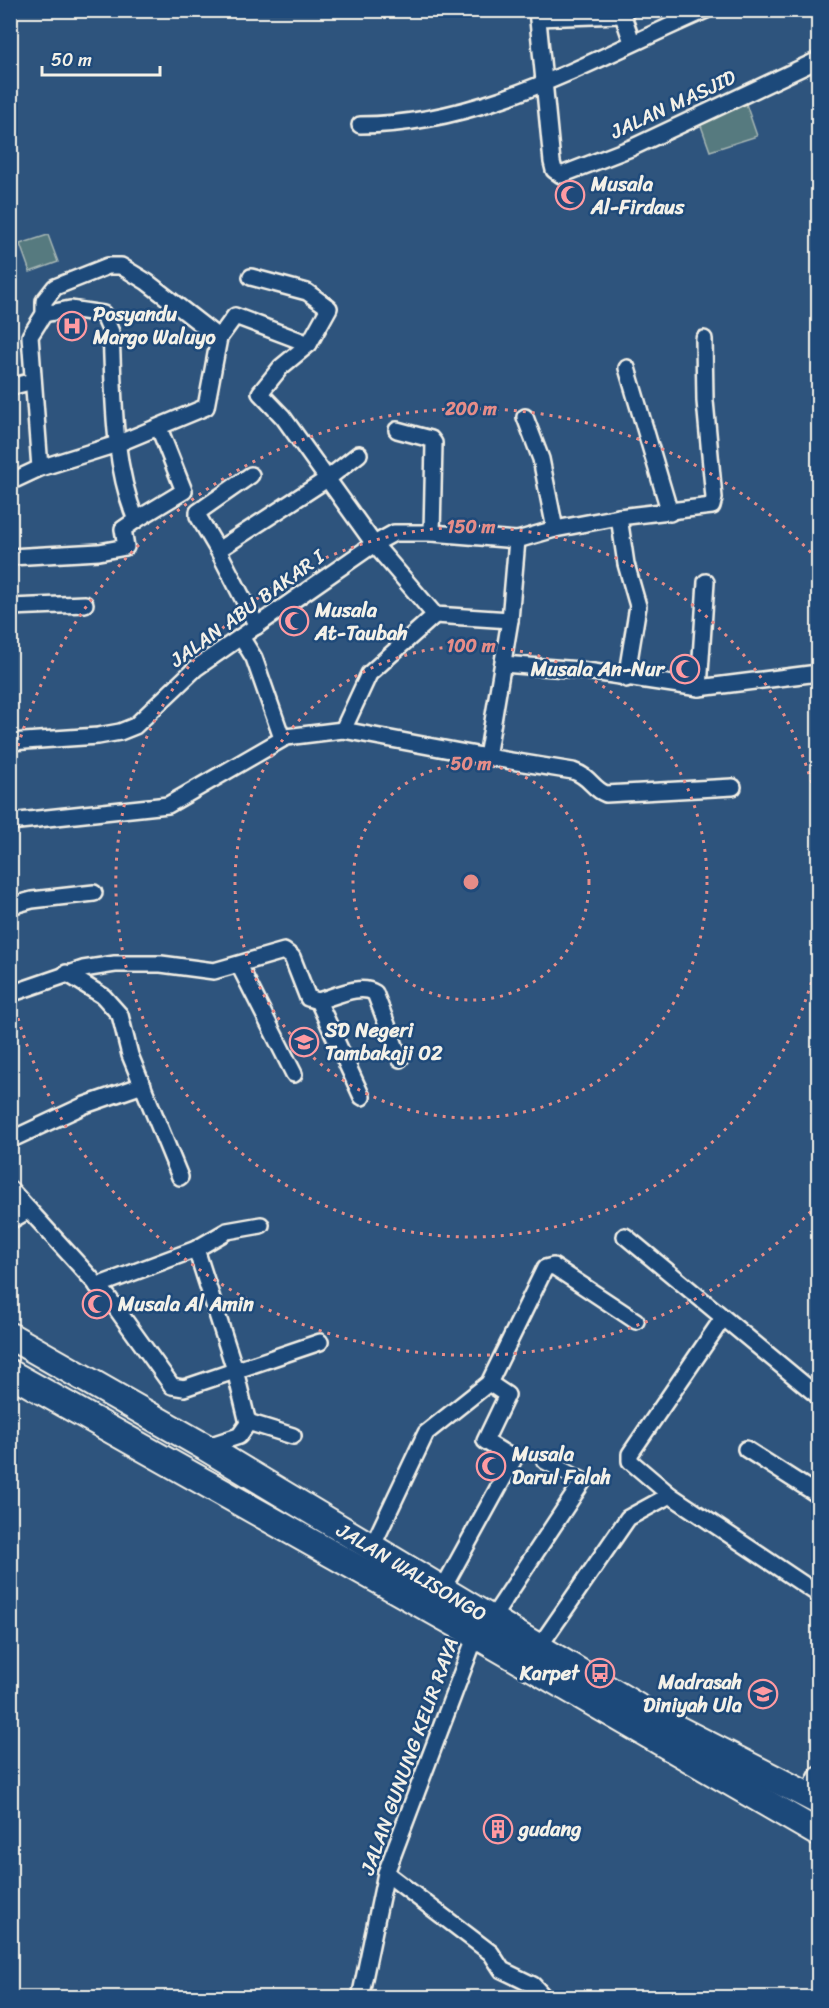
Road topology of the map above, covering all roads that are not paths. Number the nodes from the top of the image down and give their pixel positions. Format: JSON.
{"nodes":[{"id":1,"x":706,"y":10,"type":"edge"},
{"id":2,"x":621,"y":13,"type":"edge"},
{"id":3,"x":538,"y":14,"type":"edge"},
{"id":4,"x":632,"y":42,"type":"junction"},
{"id":5,"x":819,"y":60,"type":"edge"},
{"id":6,"x":546,"y":82,"type":"junction"},
{"id":7,"x":360,"y":125,"type":"dead end"},
{"id":8,"x":251,"y":277,"type":"dead end"},
{"id":9,"x":44,"y":314,"type":"junction"},
{"id":10,"x":219,"y":338,"type":"junction"},
{"id":11,"x":704,"y":339,"type":"dead end"},
{"id":12,"x":309,"y":344,"type":"junction"},
{"id":13,"x":627,"y":368,"type":"dead end"},
{"id":14,"x":33,"y":381,"type":"junction"},
{"id":15,"x":10,"y":387,"type":"edge"},
{"id":16,"x":525,"y":417,"type":"dead end"},
{"id":17,"x":159,"y":428,"type":"junction"},
{"id":18,"x":397,"y":430,"type":"dead end"},
{"id":19,"x":117,"y":444,"type":"junction"},
{"id":20,"x":359,"y":454,"type":"dead end"},
{"id":21,"x":40,"y":468,"type":"junction"},
{"id":22,"x":251,"y":475,"type":"dead end"},
{"id":23,"x":327,"y":479,"type":"junction"},
{"id":24,"x":10,"y":482,"type":"edge"},
{"id":25,"x":670,"y":513,"type":"junction"},
{"id":26,"x":619,"y":517,"type":"junction"},
{"id":27,"x":136,"y":520,"type":"junction"},
{"id":28,"x":555,"y":529,"type":"junction"},
{"id":29,"x":432,"y":533,"type":"junction"},
{"id":30,"x":517,"y":540,"type":"junction"},
{"id":31,"x":374,"y":544,"type":"junction"},
{"id":32,"x":218,"y":550,"type":"junction"},
{"id":33,"x":10,"y":557,"type":"edge"},
{"id":34,"x":706,"y":582,"type":"dead end"},
{"id":35,"x":85,"y":604,"type":"dead end"},
{"id":36,"x":10,"y":607,"type":"edge"},
{"id":37,"x":435,"y":615,"type":"junction"},
{"id":38,"x":510,"y":620,"type":"junction"},
{"id":39,"x":257,"y":626,"type":"junction"},
{"id":40,"x":241,"y":637,"type":"junction"},
{"id":41,"x":502,"y":664,"type":"junction"},
{"id":42,"x":819,"y":673,"type":"edge"},
{"id":43,"x":626,"y":679,"type":"junction"},
{"id":44,"x":699,"y":688,"type":"junction"},
{"id":45,"x":343,"y":730,"type":"junction"},
{"id":46,"x":11,"y":738,"type":"edge"},
{"id":47,"x":282,"y":738,"type":"junction"},
{"id":48,"x":487,"y":757,"type":"junction"},
{"id":49,"x":733,"y":787,"type":"dead end"},
{"id":50,"x":10,"y":822,"type":"edge"},
{"id":51,"x":94,"y":893,"type":"dead end"},
{"id":52,"x":10,"y":906,"type":"edge"},
{"id":53,"x":239,"y":964,"type":"junction"},
{"id":54,"x":66,"y":973,"type":"junction"},
{"id":55,"x":10,"y":994,"type":"edge"},
{"id":56,"x":318,"y":1001,"type":"junction"},
{"id":57,"x":400,"y":1059,"type":"dead end"},
{"id":58,"x":294,"y":1074,"type":"dead end"},
{"id":59,"x":143,"y":1085,"type":"junction"},
{"id":60,"x":362,"y":1097,"type":"dead end"},
{"id":61,"x":10,"y":1140,"type":"edge"},
{"id":62,"x":180,"y":1177,"type":"dead end"},
{"id":63,"x":10,"y":1189,"type":"edge"},
{"id":64,"x":29,"y":1210,"type":"junction"},
{"id":65,"x":10,"y":1221,"type":"edge"},
{"id":66,"x":261,"y":1225,"type":"dead end"},
{"id":67,"x":625,"y":1236,"type":"dead end"},
{"id":68,"x":196,"y":1249,"type":"junction"},
{"id":69,"x":97,"y":1286,"type":"junction"},
{"id":70,"x":723,"y":1318,"type":"junction"},
{"id":71,"x":636,"y":1321,"type":"dead end"},
{"id":72,"x":10,"y":1336,"type":"edge"},
{"id":73,"x":320,"y":1342,"type":"dead end"},
{"id":74,"x":235,"y":1370,"type":"junction"},
{"id":75,"x":10,"y":1373,"type":"edge"},
{"id":76,"x":489,"y":1383,"type":"junction"},
{"id":77,"x":819,"y":1396,"type":"edge"},
{"id":78,"x":249,"y":1422,"type":"junction"},
{"id":79,"x":293,"y":1436,"type":"dead end"},
{"id":80,"x":205,"y":1447,"type":"junction"},
{"id":81,"x":746,"y":1449,"type":"dead end"},
{"id":82,"x":545,"y":1461,"type":"dead end"},
{"id":83,"x":670,"y":1495,"type":"junction"},
{"id":84,"x":819,"y":1495,"type":"edge"},
{"id":85,"x":372,"y":1547,"type":"junction"},
{"id":86,"x":442,"y":1590,"type":"junction"},
{"id":87,"x":819,"y":1594,"type":"edge"},
{"id":88,"x":483,"y":1627,"type":"junction"},
{"id":89,"x":539,"y":1647,"type":"junction"},
{"id":90,"x":815,"y":1790,"type":"edge"},
{"id":91,"x":819,"y":1833,"type":"edge"},
{"id":92,"x":386,"y":1873,"type":"junction"},
{"id":93,"x":360,"y":1998,"type":"edge"},
{"id":94,"x":545,"y":1998,"type":"edge"}],
"edges":[{"from":1,"to":4,"type":"street"},
{"from":2,"to":3,"type":"street"},
{"from":2,"to":4,"type":"street"},
{"from":3,"to":6,"type":"street"},
{"from":4,"to":6,"type":"street"},
{"from":5,"to":6,"type":"street","name":"JALAN MASJID"},
{"from":6,"to":7,"type":"street"},
{"from":8,"to":12,"type":"street"},
{"from":9,"to":10,"type":"street"},
{"from":9,"to":14,"type":"street"},
{"from":9,"to":19,"type":"street"},
{"from":10,"to":12,"type":"street"},
{"from":10,"to":17,"type":"street"},
{"from":11,"to":25,"type":"street"},
{"from":12,"to":23,"type":"street"},
{"from":13,"to":25,"type":"street"},
{"from":14,"to":15,"type":"street"},
{"from":14,"to":21,"type":"street"},
{"from":16,"to":28,"type":"street"},
{"from":17,"to":19,"type":"street"},
{"from":17,"to":27,"type":"street"},
{"from":18,"to":29,"type":"street"},
{"from":19,"to":21,"type":"street"},
{"from":19,"to":27,"type":"street"},
{"from":20,"to":23,"type":"street"},
{"from":21,"to":24,"type":"street"},
{"from":22,"to":32,"type":"street"},
{"from":23,"to":31,"type":"street"},
{"from":23,"to":32,"type":"street"},
{"from":25,"to":26,"type":"street"},
{"from":26,"to":28,"type":"street"},
{"from":26,"to":43,"type":"street"},
{"from":27,"to":33,"type":"street"},
{"from":28,"to":30,"type":"street"},
{"from":29,"to":30,"type":"street","name":"JALAN ABU BAKAR I"},
{"from":29,"to":31,"type":"street","name":"JALAN ABU BAKAR I"},
{"from":30,"to":38,"type":"street"},
{"from":31,"to":37,"type":"street"},
{"from":31,"to":39,"type":"street","name":"JALAN ABU BAKAR I"},
{"from":32,"to":39,"type":"street"},
{"from":34,"to":44,"type":"street"},
{"from":35,"to":36,"type":"street"},
{"from":37,"to":38,"type":"street"},
{"from":37,"to":45,"type":"street"},
{"from":38,"to":41,"type":"street"},
{"from":39,"to":40,"type":"street","name":"JALAN ABU BAKAR I"},
{"from":40,"to":46,"type":"street","name":"JALAN ABU BAKAR I"},
{"from":40,"to":47,"type":"street"},
{"from":41,"to":43,"type":"street"},
{"from":41,"to":48,"type":"street"},
{"from":42,"to":44,"type":"street"},
{"from":43,"to":44,"type":"street"},
{"from":45,"to":47,"type":"street"},
{"from":45,"to":48,"type":"street"},
{"from":47,"to":50,"type":"street"},
{"from":48,"to":49,"type":"street"},
{"from":51,"to":52,"type":"street"},
{"from":53,"to":54,"type":"street"},
{"from":53,"to":56,"type":"street"},
{"from":53,"to":58,"type":"street"},
{"from":54,"to":55,"type":"street"},
{"from":54,"to":59,"type":"street"},
{"from":56,"to":57,"type":"street"},
{"from":56,"to":60,"type":"street"},
{"from":59,"to":61,"type":"street"},
{"from":59,"to":62,"type":"street"},
{"from":63,"to":64,"type":"street"},
{"from":64,"to":65,"type":"street"},
{"from":64,"to":69,"type":"street"},
{"from":66,"to":68,"type":"street"},
{"from":67,"to":70,"type":"street"},
{"from":68,"to":69,"type":"street"},
{"from":68,"to":74,"type":"street"},
{"from":69,"to":74,"type":"street"},
{"from":70,"to":77,"type":"street"},
{"from":70,"to":83,"type":"street"},
{"from":71,"to":76,"type":"street"},
{"from":72,"to":80,"type":"highway","name":"JALAN WALISONGO"},
{"from":73,"to":74,"type":"street"},
{"from":74,"to":78,"type":"street"},
{"from":75,"to":88,"type":"highway","name":"JALAN WALISONGO"},
{"from":76,"to":85,"type":"street"},
{"from":76,"to":86,"type":"street"},
{"from":78,"to":79,"type":"street"},
{"from":78,"to":80,"type":"street"},
{"from":80,"to":85,"type":"highway","name":"JALAN WALISONGO"},
{"from":81,"to":84,"type":"street"},
{"from":82,"to":88,"type":"street","name":"JALAN GUNUNG KELIR RAYA"},
{"from":83,"to":87,"type":"street"},
{"from":83,"to":89,"type":"street"},
{"from":85,"to":86,"type":"highway","name":"JALAN WALISONGO"},
{"from":86,"to":88,"type":"highway","name":"JALAN WALISONGO"},
{"from":88,"to":89,"type":"highway","name":"JALAN WALISONGO"},
{"from":88,"to":91,"type":"highway","name":"JALAN WALISONGO"},
{"from":88,"to":92,"type":"street","name":"JALAN GUNUNG KELIR RAYA"},
{"from":89,"to":90,"type":"highway","name":"JALAN WALISONGO"},
{"from":92,"to":93,"type":"street","name":"JALAN GUNUNG KELIR RAYA"},
{"from":92,"to":94,"type":"street"}]}
